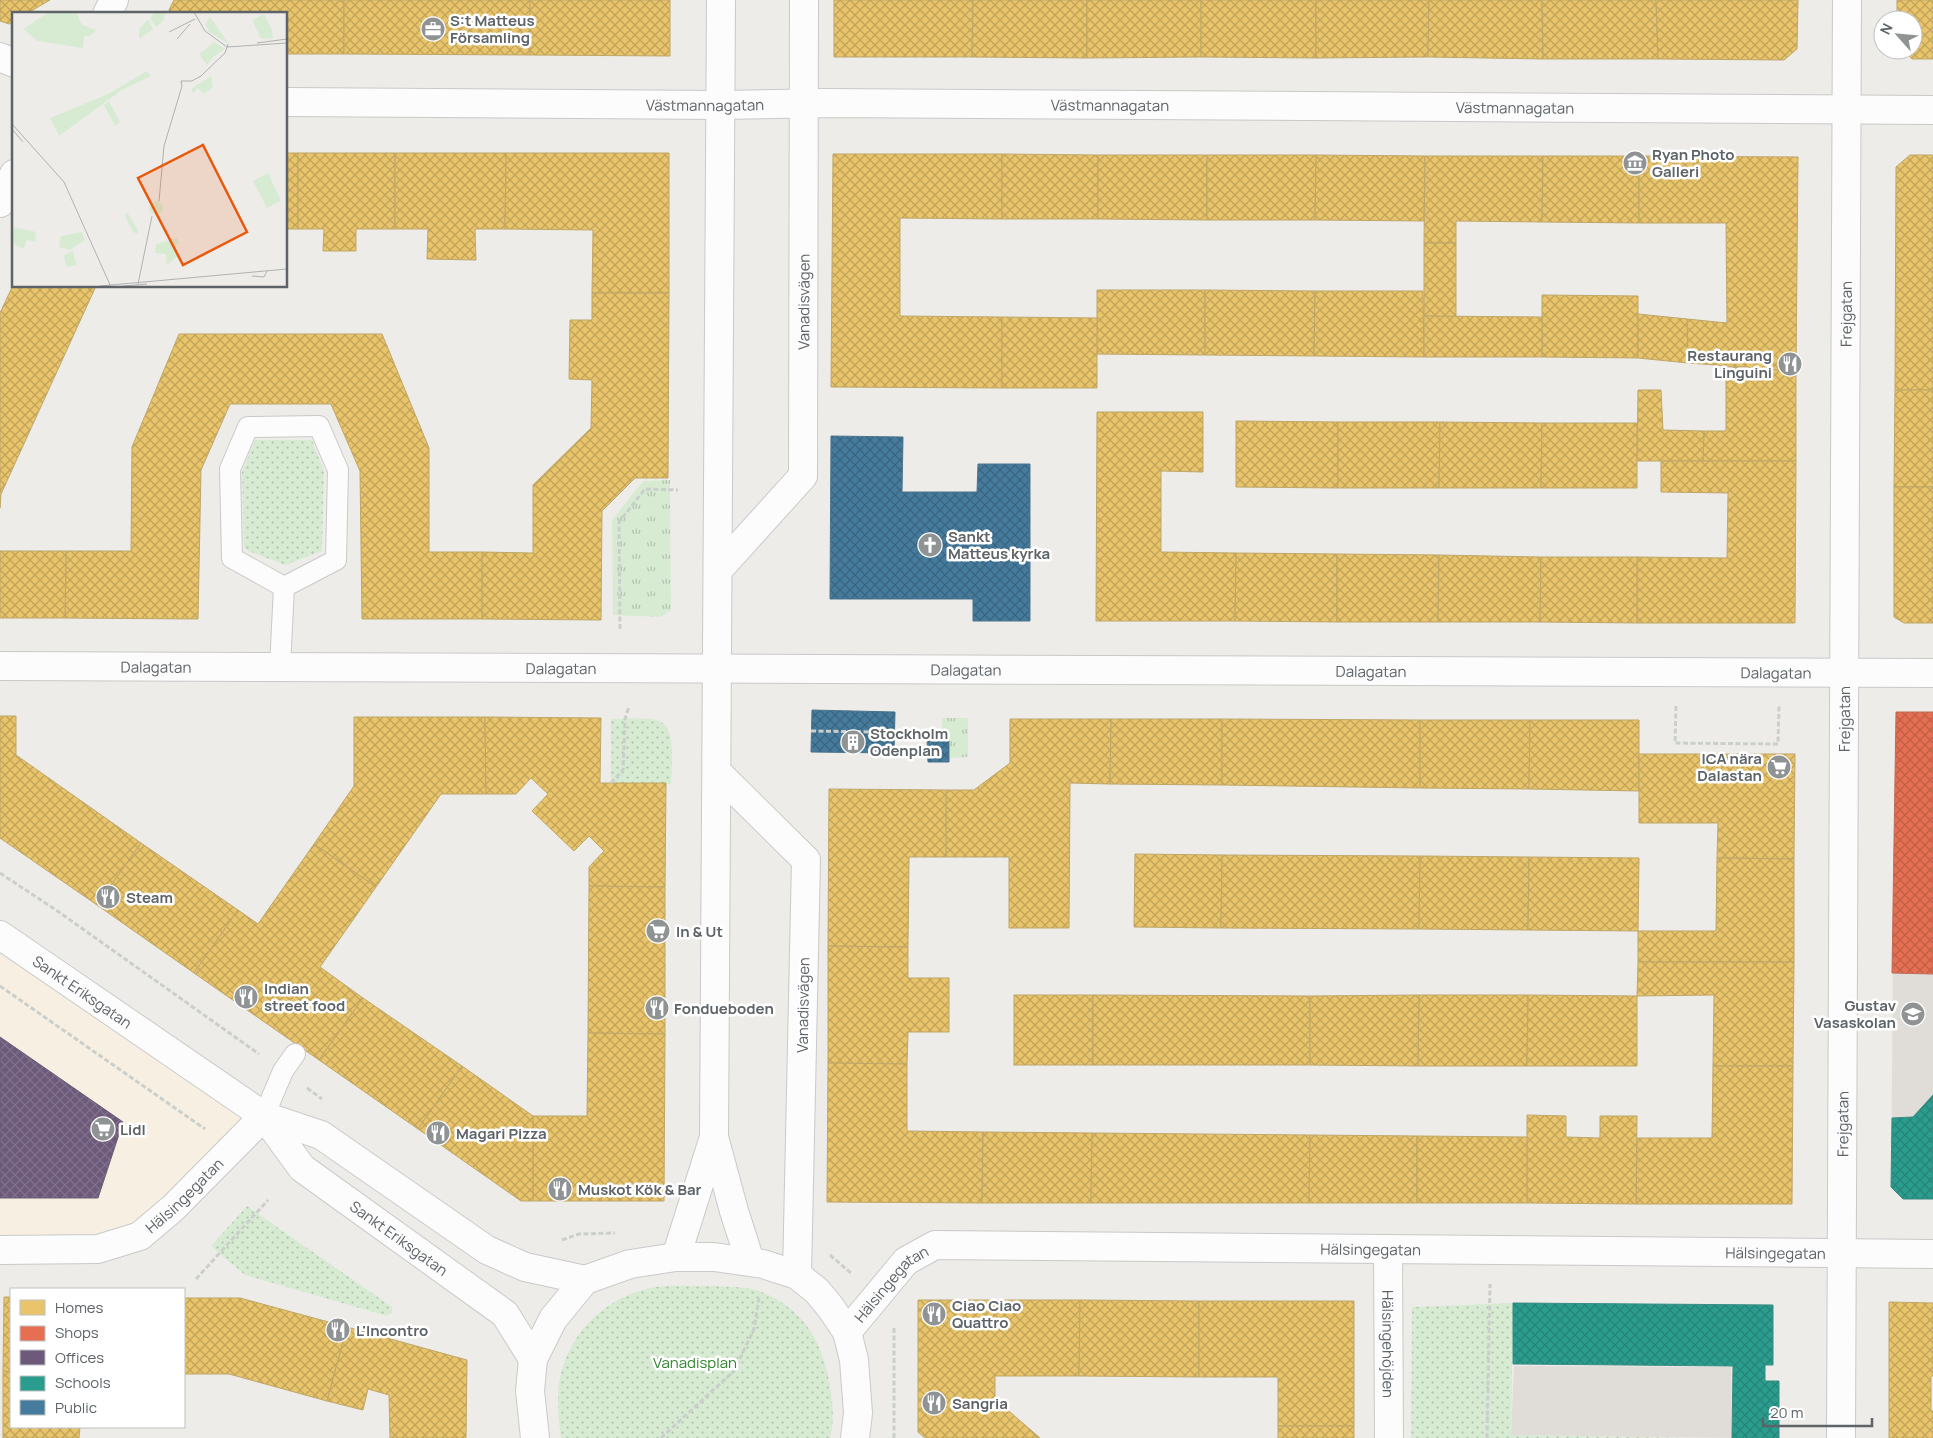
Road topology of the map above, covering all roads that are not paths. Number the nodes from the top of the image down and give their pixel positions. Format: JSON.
{"nodes":[{"id":1,"x":114,"y":0,"type":"edge"},
{"id":2,"x":721,"y":0,"type":"edge"},
{"id":3,"x":804,"y":0,"type":"edge"},
{"id":4,"x":1847,"y":0,"type":"edge"},
{"id":5,"x":108,"y":12,"type":"edge"},
{"id":6,"x":0,"y":56,"type":"edge"},
{"id":7,"x":12,"y":61,"type":"edge"},
{"id":8,"x":288,"y":102,"type":"edge"},
{"id":9,"x":804,"y":103,"type":"junction"},
{"id":10,"x":720,"y":105,"type":"junction"},
{"id":11,"x":1847,"y":110,"type":"junction"},
{"id":12,"x":1933,"y":110,"type":"edge"},
{"id":13,"x":12,"y":178,"type":"edge"},
{"id":14,"x":0,"y":202,"type":"edge"},
{"id":15,"x":718,"y":570,"type":"junction"},
{"id":16,"x":284,"y":587,"type":"junction"},
{"id":17,"x":0,"y":666,"type":"edge"},
{"id":18,"x":280,"y":667,"type":"junction"},
{"id":19,"x":717,"y":668,"type":"junction"},
{"id":20,"x":1845,"y":672,"type":"junction"},
{"id":21,"x":1933,"y":673,"type":"edge"},
{"id":22,"x":717,"y":772,"type":"junction"},
{"id":23,"x":0,"y":935,"type":"edge"},
{"id":24,"x":295,"y":1054,"type":"dead end"},
{"id":25,"x":264,"y":1116,"type":"junction"},
{"id":26,"x":714,"y":1137,"type":"junction"},
{"id":27,"x":1388,"y":1249,"type":"junction"},
{"id":28,"x":0,"y":1250,"type":"edge"},
{"id":29,"x":1843,"y":1254,"type":"junction"},
{"id":30,"x":1933,"y":1254,"type":"edge"},
{"id":31,"x":676,"y":1257,"type":"junction"},
{"id":32,"x":750,"y":1261,"type":"junction"},
{"id":33,"x":798,"y":1275,"type":"junction"},
{"id":34,"x":585,"y":1280,"type":"junction"},
{"id":35,"x":847,"y":1332,"type":"junction"},
{"id":36,"x":533,"y":1360,"type":"junction"},
{"id":37,"x":535,"y":1438,"type":"edge"},
{"id":38,"x":855,"y":1438,"type":"edge"},
{"id":39,"x":1389,"y":1438,"type":"edge"},
{"id":40,"x":1841,"y":1438,"type":"edge"}],
"edges":[{"from":1,"to":5,"type":"street"},
{"from":2,"to":10,"type":"street"},
{"from":3,"to":9,"type":"street","name":"Vanadisvägen"},
{"from":4,"to":11,"type":"street","name":"Frejgatan"},
{"from":6,"to":7,"type":"street"},
{"from":8,"to":10,"type":"street","name":"Västmannagatan"},
{"from":9,"to":10,"type":"street","name":"Västmannagatan"},
{"from":9,"to":11,"type":"street","name":"Västmannagatan"},
{"from":9,"to":15,"type":"street","name":"Vanadisvägen"},
{"from":10,"to":15,"type":"street"},
{"from":11,"to":12,"type":"street","name":"Västmannagatan"},
{"from":11,"to":20,"type":"street","name":"Frejgatan"},
{"from":13,"to":14,"type":"street"},
{"from":15,"to":19,"type":"street"},
{"from":16,"to":16,"type":"lane"},
{"from":16,"to":18,"type":"lane"},
{"from":17,"to":18,"type":"street","name":"Dalagatan"},
{"from":18,"to":19,"type":"street","name":"Dalagatan"},
{"from":19,"to":20,"type":"street","name":"Dalagatan"},
{"from":19,"to":22,"type":"street"},
{"from":20,"to":21,"type":"street","name":"Dalagatan"},
{"from":20,"to":29,"type":"street","name":"Frejgatan"},
{"from":22,"to":26,"type":"street"},
{"from":22,"to":33,"type":"street","name":"Vanadisvägen"},
{"from":23,"to":25,"type":"street","name":"Sankt Eriksgatan"},
{"from":24,"to":25,"type":"lane"},
{"from":25,"to":28,"type":"street","name":"Hälsingegatan"},
{"from":25,"to":34,"type":"street","name":"Sankt Eriksgatan"},
{"from":25,"to":36,"type":"street","name":"Sankt Eriksgatan"},
{"from":26,"to":31,"type":"street"},
{"from":26,"to":32,"type":"street"},
{"from":27,"to":29,"type":"street","name":"Hälsingegatan"},
{"from":27,"to":35,"type":"street","name":"Hälsingegatan"},
{"from":27,"to":39,"type":"street","name":"Hälsingehöjden"},
{"from":29,"to":30,"type":"street","name":"Hälsingegatan"},
{"from":29,"to":40,"type":"street","name":"Frejgatan"},
{"from":31,"to":32,"type":"street"},
{"from":31,"to":34,"type":"street"},
{"from":32,"to":33,"type":"street"},
{"from":33,"to":35,"type":"street"},
{"from":34,"to":36,"type":"street"},
{"from":35,"to":38,"type":"street"},
{"from":36,"to":37,"type":"street"}]}
